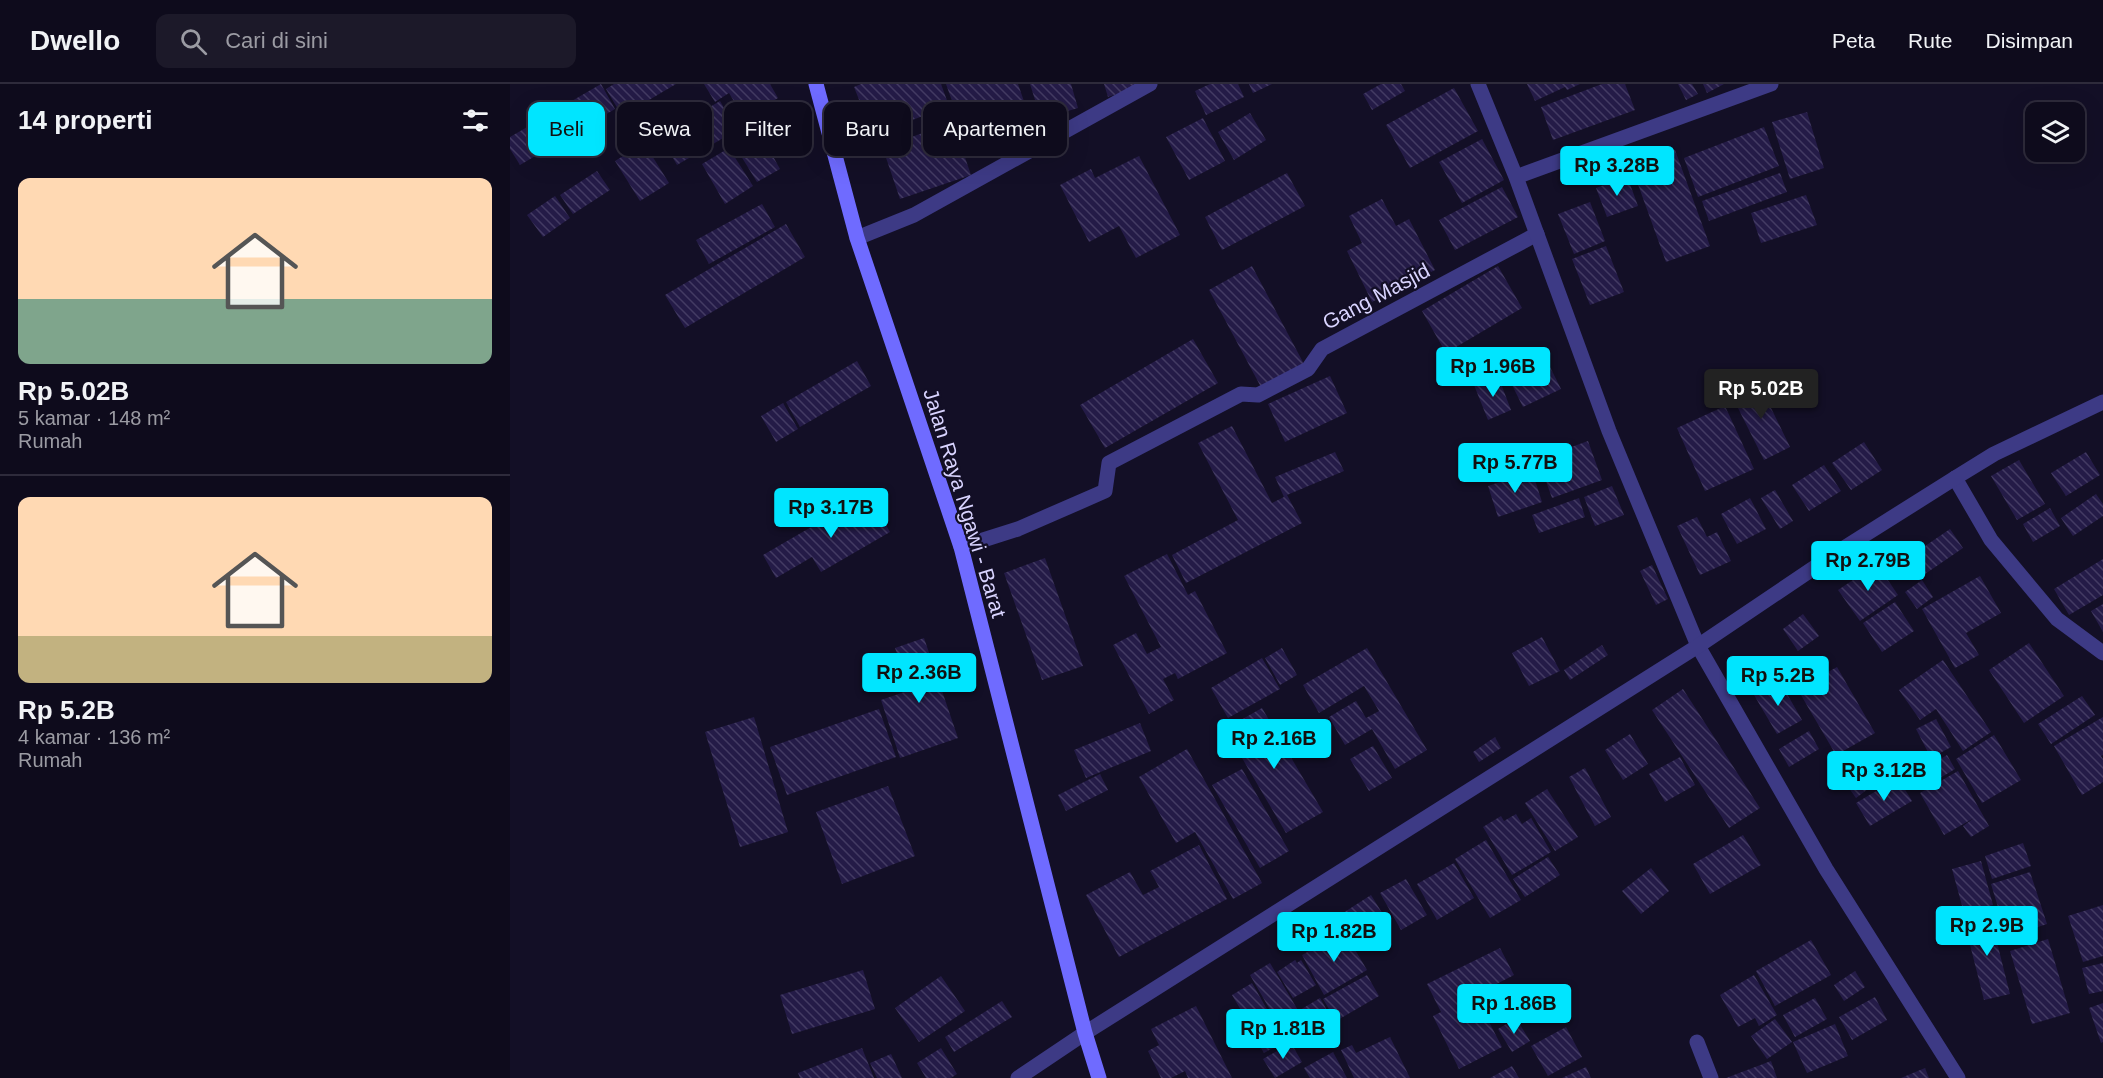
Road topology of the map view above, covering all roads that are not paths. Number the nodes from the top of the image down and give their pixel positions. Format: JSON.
{"nodes":[{"id":1,"x":816,"y":84,"type":"edge"},
{"id":2,"x":1150,"y":84,"type":"edge"},
{"id":3,"x":1478,"y":84,"type":"edge"},
{"id":4,"x":1771,"y":84,"type":"edge"},
{"id":5,"x":1516,"y":177,"type":"junction"},
{"id":6,"x":1537,"y":234,"type":"junction"},
{"id":7,"x":857,"y":238,"type":"junction"},
{"id":8,"x":2103,"y":402,"type":"edge"},
{"id":9,"x":1955,"y":478,"type":"junction"},
{"id":10,"x":961,"y":547,"type":"junction"},
{"id":11,"x":1698,"y":646,"type":"junction"},
{"id":12,"x":2103,"y":653,"type":"edge"},
{"id":13,"x":1085,"y":1033,"type":"junction"},
{"id":14,"x":1697,"y":1042,"type":"dead end"},
{"id":15,"x":1018,"y":1078,"type":"edge"},
{"id":16,"x":1099,"y":1078,"type":"edge"},
{"id":17,"x":1711,"y":1078,"type":"edge"},
{"id":18,"x":1958,"y":1078,"type":"edge"}],
"edges":[{"from":1,"to":7,"type":"main road","name":"Jalan Raya Ngawi - Barat"},
{"from":2,"to":7,"type":"street"},
{"from":3,"to":5,"type":"street"},
{"from":4,"to":5,"type":"street"},
{"from":5,"to":6,"type":"street"},
{"from":6,"to":10,"type":"street","name":"Gang Masjid"},
{"from":6,"to":11,"type":"street"},
{"from":7,"to":10,"type":"main road","name":"Jalan Raya Ngawi - Barat"},
{"from":8,"to":9,"type":"street"},
{"from":9,"to":11,"type":"street"},
{"from":9,"to":12,"type":"street"},
{"from":10,"to":13,"type":"main road","name":"Jalan Raya Ngawi - Barat"},
{"from":11,"to":13,"type":"street"},
{"from":11,"to":18,"type":"street"},
{"from":13,"to":15,"type":"street"},
{"from":13,"to":16,"type":"main road","name":"Jalan Raya Ngawi - Barat"},
{"from":14,"to":17,"type":"street"}]}
